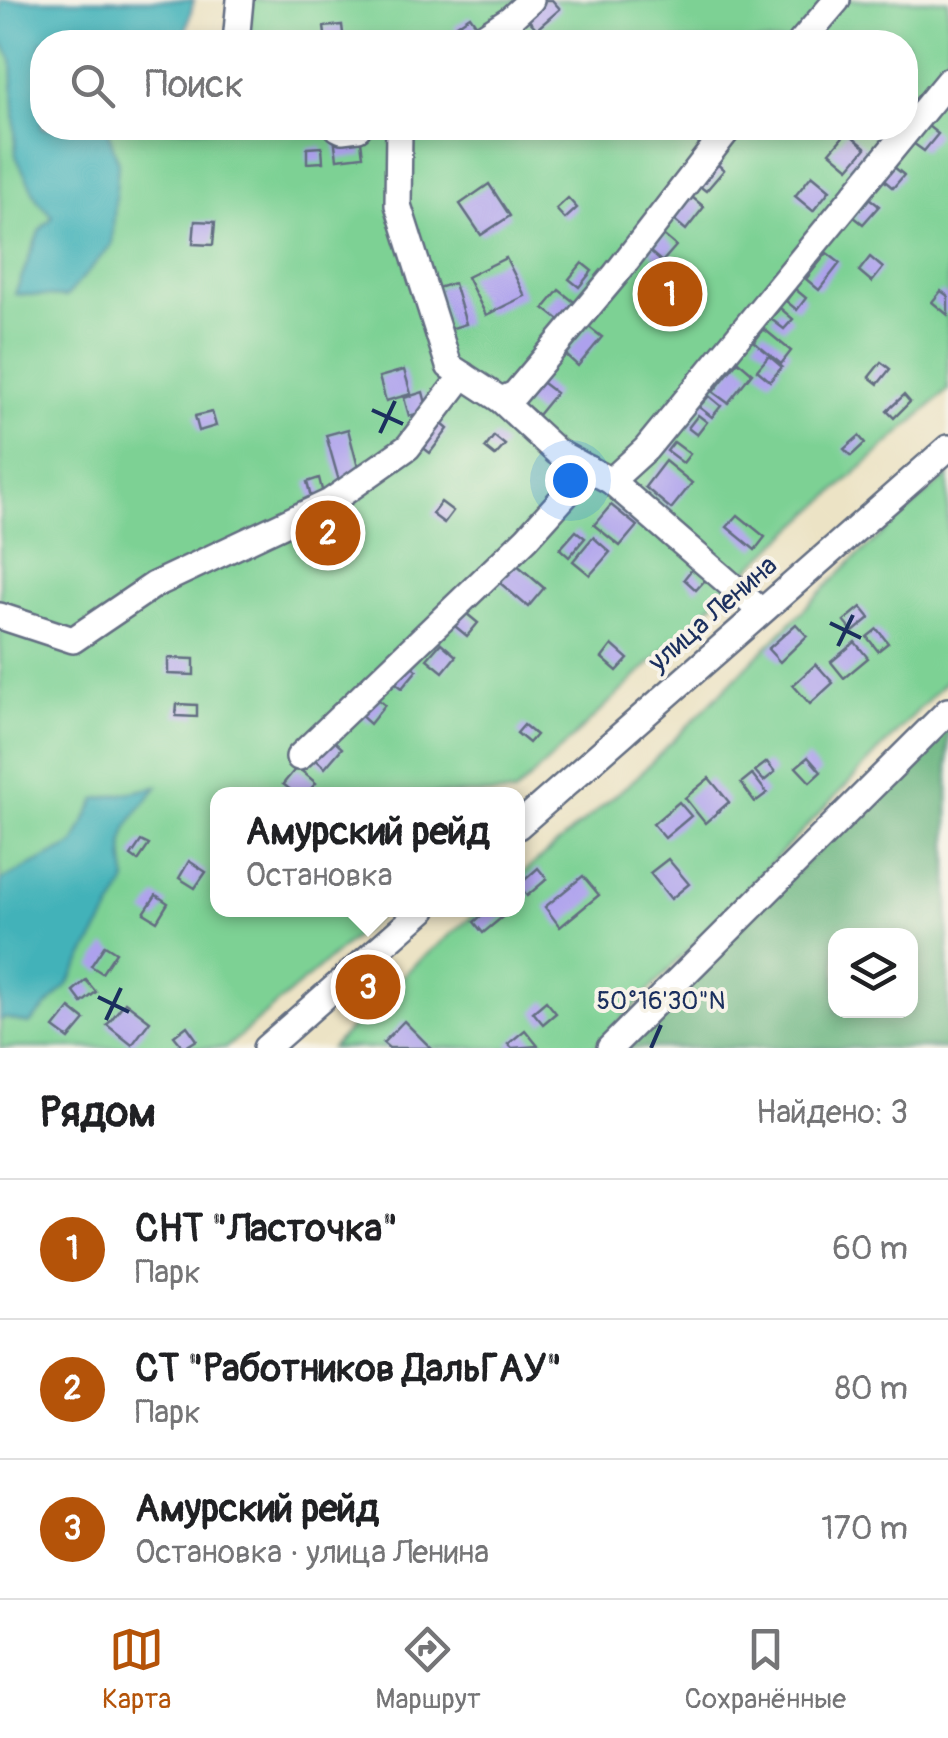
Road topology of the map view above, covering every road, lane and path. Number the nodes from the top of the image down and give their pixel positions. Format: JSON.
{"nodes":[{"id":1,"x":240,"y":0,"type":"edge"},
{"id":2,"x":531,"y":0,"type":"edge"},
{"id":3,"x":837,"y":0,"type":"edge"},
{"id":4,"x":237,"y":30,"type":"edge"},
{"id":5,"x":491,"y":30,"type":"edge"},
{"id":6,"x":811,"y":30,"type":"edge"},
{"id":7,"x":948,"y":81,"type":"edge"},
{"id":8,"x":918,"y":118,"type":"edge"},
{"id":9,"x":399,"y":140,"type":"edge"},
{"id":10,"x":720,"y":140,"type":"edge"},
{"id":11,"x":900,"y":140,"type":"edge"},
{"id":12,"x":463,"y":375,"type":"junction"},
{"id":13,"x":501,"y":400,"type":"junction"},
{"id":14,"x":948,"y":448,"type":"edge"},
{"id":15,"x":600,"y":475,"type":"junction"},
{"id":16,"x":761,"y":611,"type":"junction"},
{"id":17,"x":0,"y":616,"type":"edge"},
{"id":18,"x":948,"y":712,"type":"edge"},
{"id":19,"x":299,"y":756,"type":"dead end"},
{"id":20,"x":525,"y":820,"type":"edge"},
{"id":21,"x":415,"y":917,"type":"edge"},
{"id":22,"x":266,"y":1048,"type":"edge"},
{"id":23,"x":610,"y":1048,"type":"edge"}],
"edges":[{"from":1,"to":4,"type":"street"},
{"from":2,"to":5,"type":"street"},
{"from":3,"to":6,"type":"street"},
{"from":7,"to":8,"type":"street"},
{"from":9,"to":12,"type":"street"},
{"from":10,"to":13,"type":"street"},
{"from":11,"to":15,"type":"street"},
{"from":12,"to":13,"type":"street"},
{"from":12,"to":17,"type":"street"},
{"from":13,"to":15,"type":"street"},
{"from":14,"to":16,"type":"street","name":"улица Ленина"},
{"from":15,"to":16,"type":"street"},
{"from":15,"to":19,"type":"street"},
{"from":16,"to":20,"type":"street","name":"улица Ленина"},
{"from":18,"to":23,"type":"street"},
{"from":21,"to":22,"type":"street"}]}
